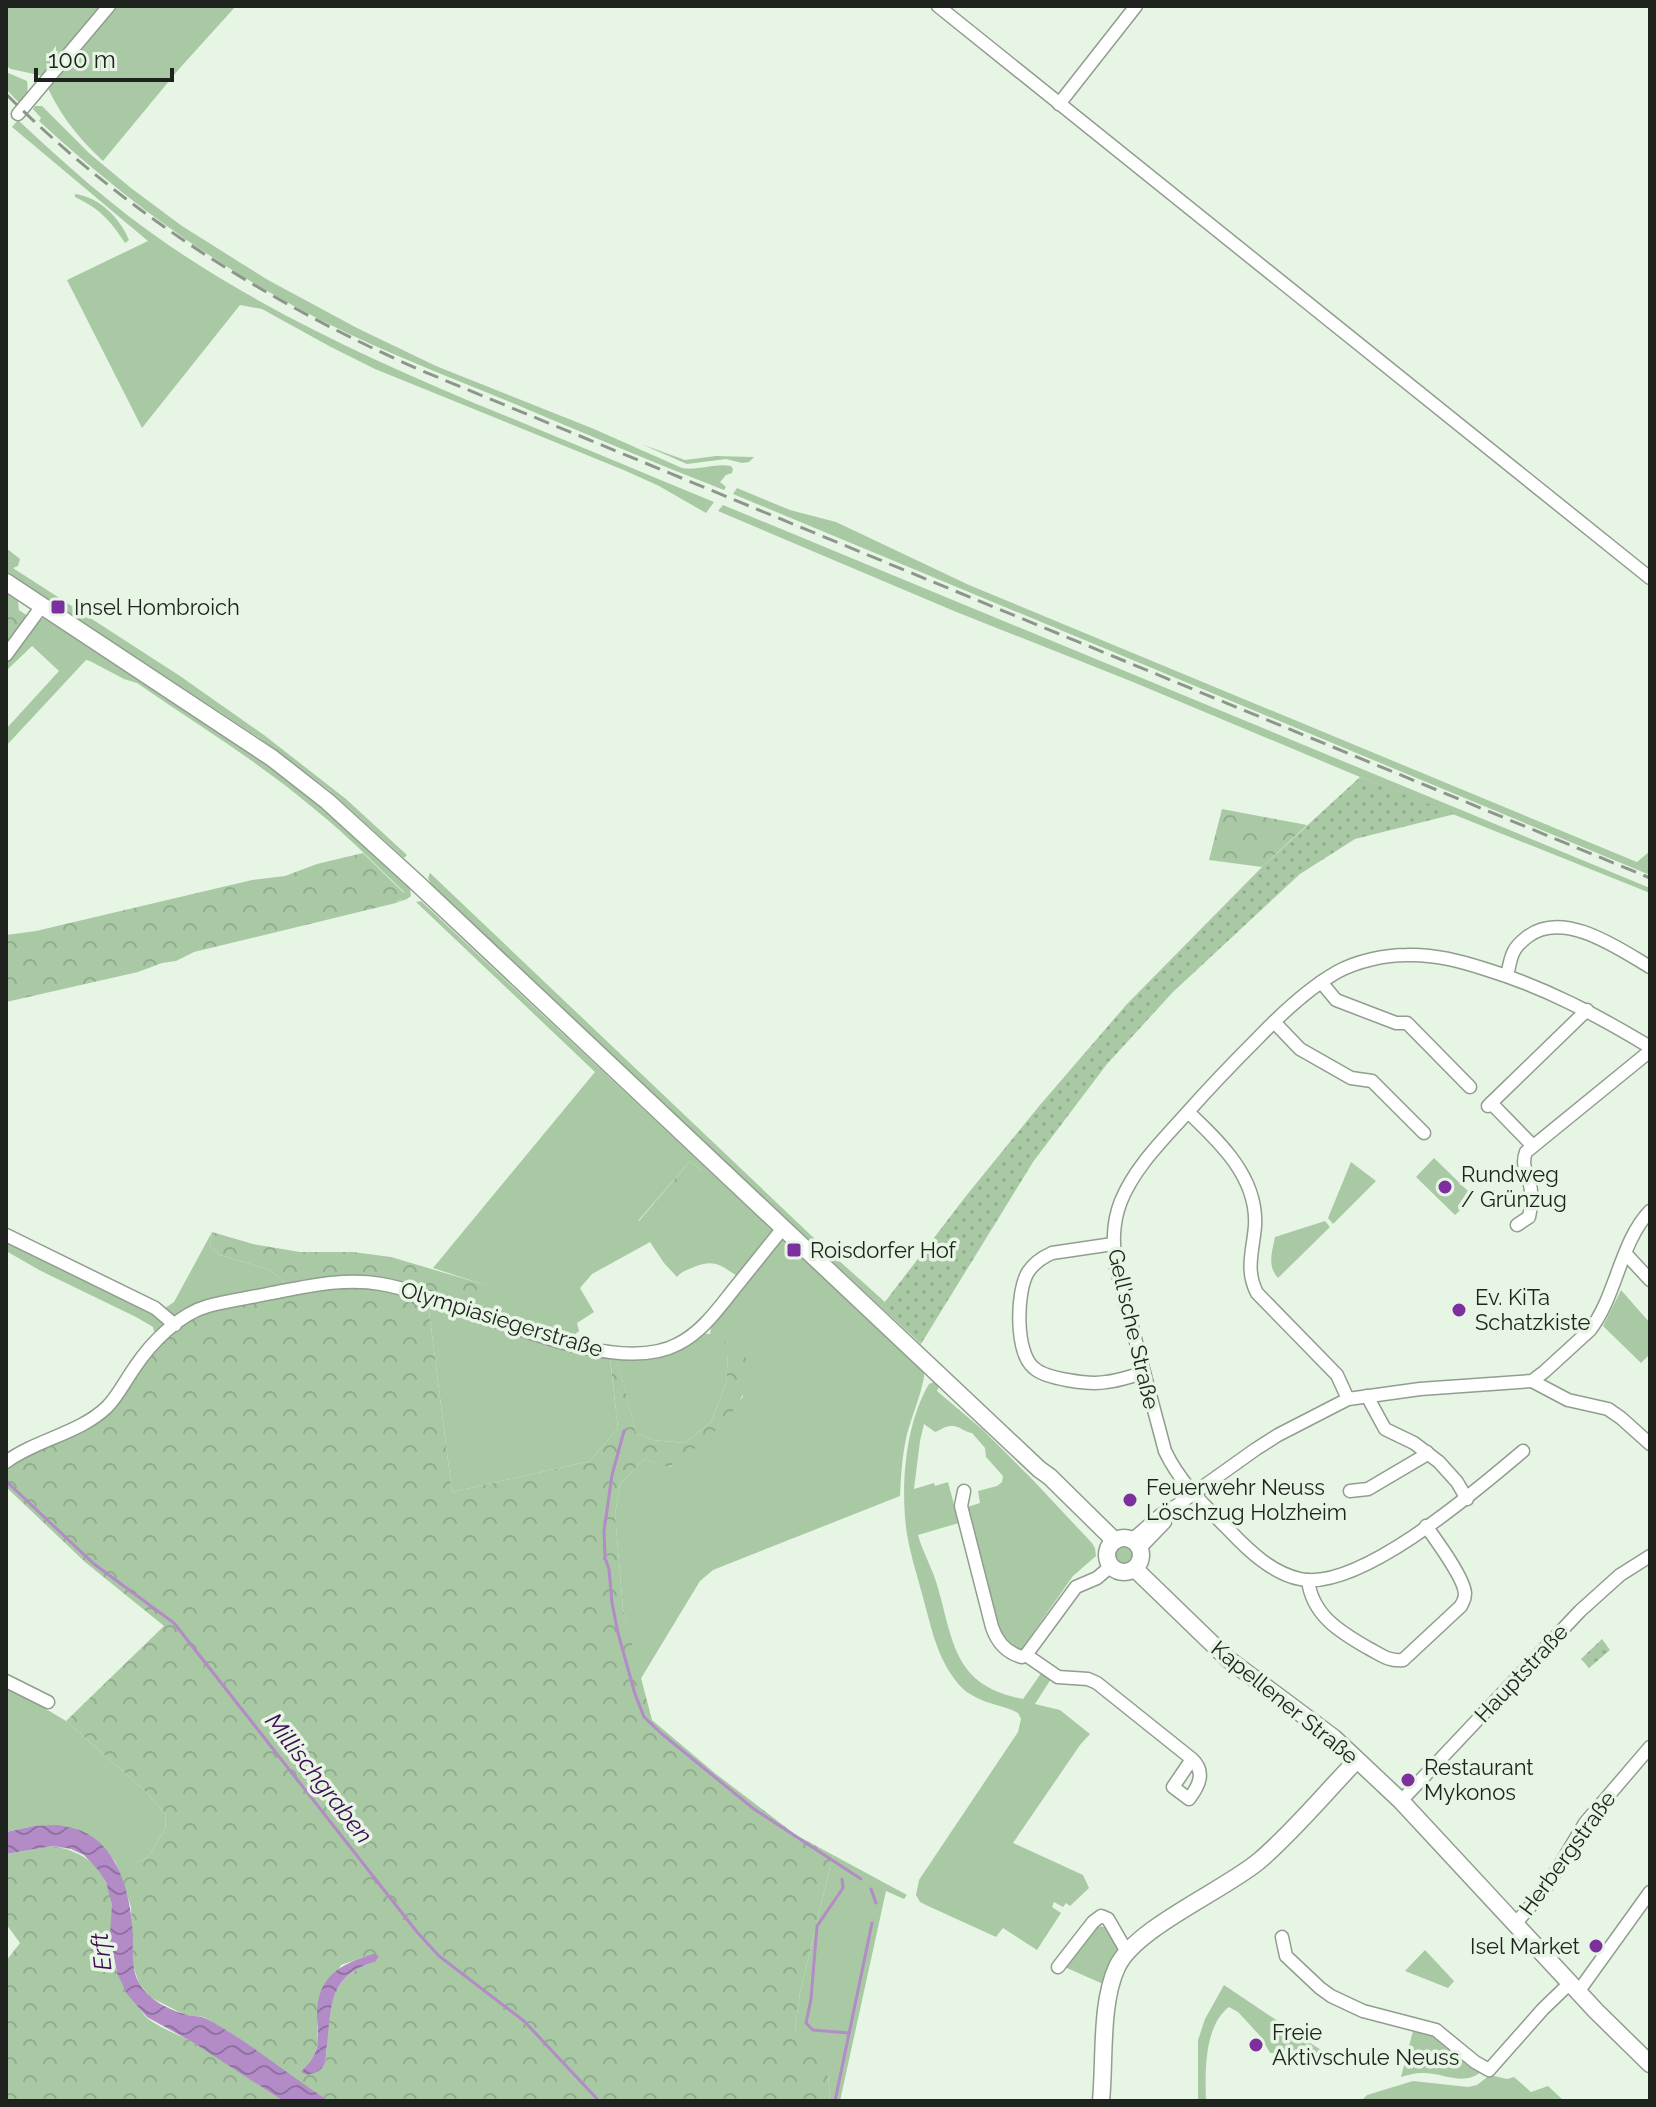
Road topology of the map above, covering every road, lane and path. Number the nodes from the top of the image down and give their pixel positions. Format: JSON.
{"nodes":[{"id":1,"x":109,"y":6,"type":"edge"},
{"id":2,"x":938,"y":6,"type":"edge"},
{"id":3,"x":1136,"y":6,"type":"edge"},
{"id":4,"x":1059,"y":104,"type":"junction"},
{"id":5,"x":18,"y":114,"type":"dead end"},
{"id":6,"x":1650,"y":578,"type":"edge"},
{"id":7,"x":6,"y":582,"type":"edge"},
{"id":8,"x":42,"y":606,"type":"junction"},
{"id":9,"x":6,"y":655,"type":"edge"},
{"id":10,"x":1650,"y":967,"type":"edge"},
{"id":11,"x":1507,"y":976,"type":"junction"},
{"id":12,"x":1321,"y":982,"type":"junction"},
{"id":13,"x":1587,"y":1010,"type":"junction"},
{"id":14,"x":1274,"y":1022,"type":"junction"},
{"id":15,"x":1650,"y":1049,"type":"edge"},
{"id":16,"x":1470,"y":1087,"type":"dead end"},
{"id":17,"x":1188,"y":1112,"type":"junction"},
{"id":18,"x":1424,"y":1133,"type":"dead end"},
{"id":19,"x":1532,"y":1145,"type":"junction"},
{"id":20,"x":1650,"y":1211,"type":"edge"},
{"id":21,"x":1517,"y":1225,"type":"dead end"},
{"id":22,"x":783,"y":1228,"type":"junction"},
{"id":23,"x":6,"y":1235,"type":"edge"},
{"id":24,"x":1113,"y":1244,"type":"junction"},
{"id":25,"x":1626,"y":1254,"type":"junction"},
{"id":26,"x":1650,"y":1280,"type":"edge"},
{"id":27,"x":175,"y":1325,"type":"junction"},
{"id":28,"x":1143,"y":1373,"type":"junction"},
{"id":29,"x":1532,"y":1381,"type":"junction"},
{"id":30,"x":1367,"y":1396,"type":"junction"},
{"id":31,"x":1348,"y":1399,"type":"junction"},
{"id":32,"x":1650,"y":1444,"type":"edge"},
{"id":33,"x":1523,"y":1451,"type":"dead end"},
{"id":34,"x":1427,"y":1452,"type":"junction"},
{"id":35,"x":6,"y":1462,"type":"edge"},
{"id":36,"x":964,"y":1491,"type":"dead end"},
{"id":37,"x":1350,"y":1491,"type":"dead end"},
{"id":38,"x":1192,"y":1494,"type":"junction"},
{"id":39,"x":1467,"y":1499,"type":"junction"},
{"id":40,"x":1426,"y":1526,"type":"junction"},
{"id":41,"x":1124,"y":1544,"type":"junction"},
{"id":42,"x":1650,"y":1556,"type":"edge"},
{"id":43,"x":1111,"y":1566,"type":"junction"},
{"id":44,"x":1135,"y":1569,"type":"junction"},
{"id":45,"x":1308,"y":1580,"type":"junction"},
{"id":46,"x":1026,"y":1655,"type":"junction"},
{"id":47,"x":6,"y":1681,"type":"edge"},
{"id":48,"x":48,"y":1702,"type":"dead end"},
{"id":49,"x":1650,"y":1747,"type":"edge"},
{"id":50,"x":1192,"y":1759,"type":"dead end"},
{"id":51,"x":1357,"y":1760,"type":"junction"},
{"id":52,"x":1401,"y":1801,"type":"junction"},
{"id":53,"x":1650,"y":1892,"type":"edge"},
{"id":54,"x":1645,"y":1910,"type":"edge"},
{"id":55,"x":1515,"y":1924,"type":"junction"},
{"id":56,"x":1282,"y":1937,"type":"dead end"},
{"id":57,"x":1127,"y":1952,"type":"junction"},
{"id":58,"x":1058,"y":1967,"type":"dead end"},
{"id":59,"x":1574,"y":1987,"type":"junction"},
{"id":60,"x":1650,"y":2064,"type":"edge"},
{"id":61,"x":1101,"y":2101,"type":"edge"}],
"edges":[{"from":1,"to":5,"type":"street"},
{"from":2,"to":4,"type":"street"},
{"from":3,"to":4,"type":"street"},
{"from":4,"to":6,"type":"street"},
{"from":7,"to":8,"type":"main road"},
{"from":8,"to":9,"type":"street"},
{"from":8,"to":22,"type":"main road"},
{"from":10,"to":11,"type":"street"},
{"from":11,"to":12,"type":"street","name":"Gell'sche Straße"},
{"from":11,"to":13,"type":"street","name":"Gell'sche Straße"},
{"from":12,"to":14,"type":"street","name":"Gell'sche Straße"},
{"from":12,"to":16,"type":"street"},
{"from":13,"to":15,"type":"street","name":"Gell'sche Straße"},
{"from":13,"to":19,"type":"street"},
{"from":14,"to":17,"type":"street","name":"Gell'sche Straße"},
{"from":14,"to":18,"type":"street"},
{"from":15,"to":19,"type":"street"},
{"from":17,"to":24,"type":"street","name":"Gell'sche Straße"},
{"from":17,"to":31,"type":"street"},
{"from":19,"to":21,"type":"street"},
{"from":20,"to":25,"type":"street"},
{"from":22,"to":27,"type":"street","name":"Olympiasiegerstraße"},
{"from":22,"to":41,"type":"main road"},
{"from":23,"to":27,"type":"street"},
{"from":24,"to":28,"type":"street","name":"Gell'sche Straße"},
{"from":24,"to":28,"type":"street"},
{"from":25,"to":26,"type":"street"},
{"from":25,"to":29,"type":"street"},
{"from":27,"to":35,"type":"street","name":"Olympiasiegerstraße"},
{"from":28,"to":38,"type":"street","name":"Gell'sche Straße"},
{"from":29,"to":30,"type":"street"},
{"from":29,"to":32,"type":"street"},
{"from":30,"to":31,"type":"street"},
{"from":30,"to":34,"type":"street"},
{"from":31,"to":38,"type":"street"},
{"from":33,"to":39,"type":"street"},
{"from":34,"to":37,"type":"street"},
{"from":34,"to":39,"type":"street"},
{"from":36,"to":46,"type":"street"},
{"from":38,"to":41,"type":"street"},
{"from":38,"to":45,"type":"street","name":"Gell'sche Straße"},
{"from":39,"to":40,"type":"street"},
{"from":40,"to":45,"type":"street"},
{"from":40,"to":45,"type":"street"},
{"from":41,"to":43,"type":"main road"},
{"from":41,"to":44,"type":"main road"},
{"from":42,"to":52,"type":"street","name":"Hauptstraße"},
{"from":43,"to":44,"type":"main road"},
{"from":43,"to":46,"type":"street"},
{"from":44,"to":51,"type":"main road","name":"Kapellener Straße"},
{"from":46,"to":50,"type":"street"},
{"from":47,"to":48,"type":"street"},
{"from":49,"to":55,"type":"street","name":"Herbergstraße"},
{"from":51,"to":52,"type":"main road","name":"Kapellener Straße"},
{"from":51,"to":57,"type":"main road"},
{"from":52,"to":55,"type":"main road","name":"Kapellener Straße"},
{"from":53,"to":54,"type":"street"},
{"from":54,"to":59,"type":"street"},
{"from":55,"to":59,"type":"main road","name":"Kapellener Straße"},
{"from":56,"to":59,"type":"street"},
{"from":57,"to":58,"type":"street"},
{"from":57,"to":61,"type":"main road"},
{"from":59,"to":60,"type":"main road","name":"Kapellener Straße"}]}
